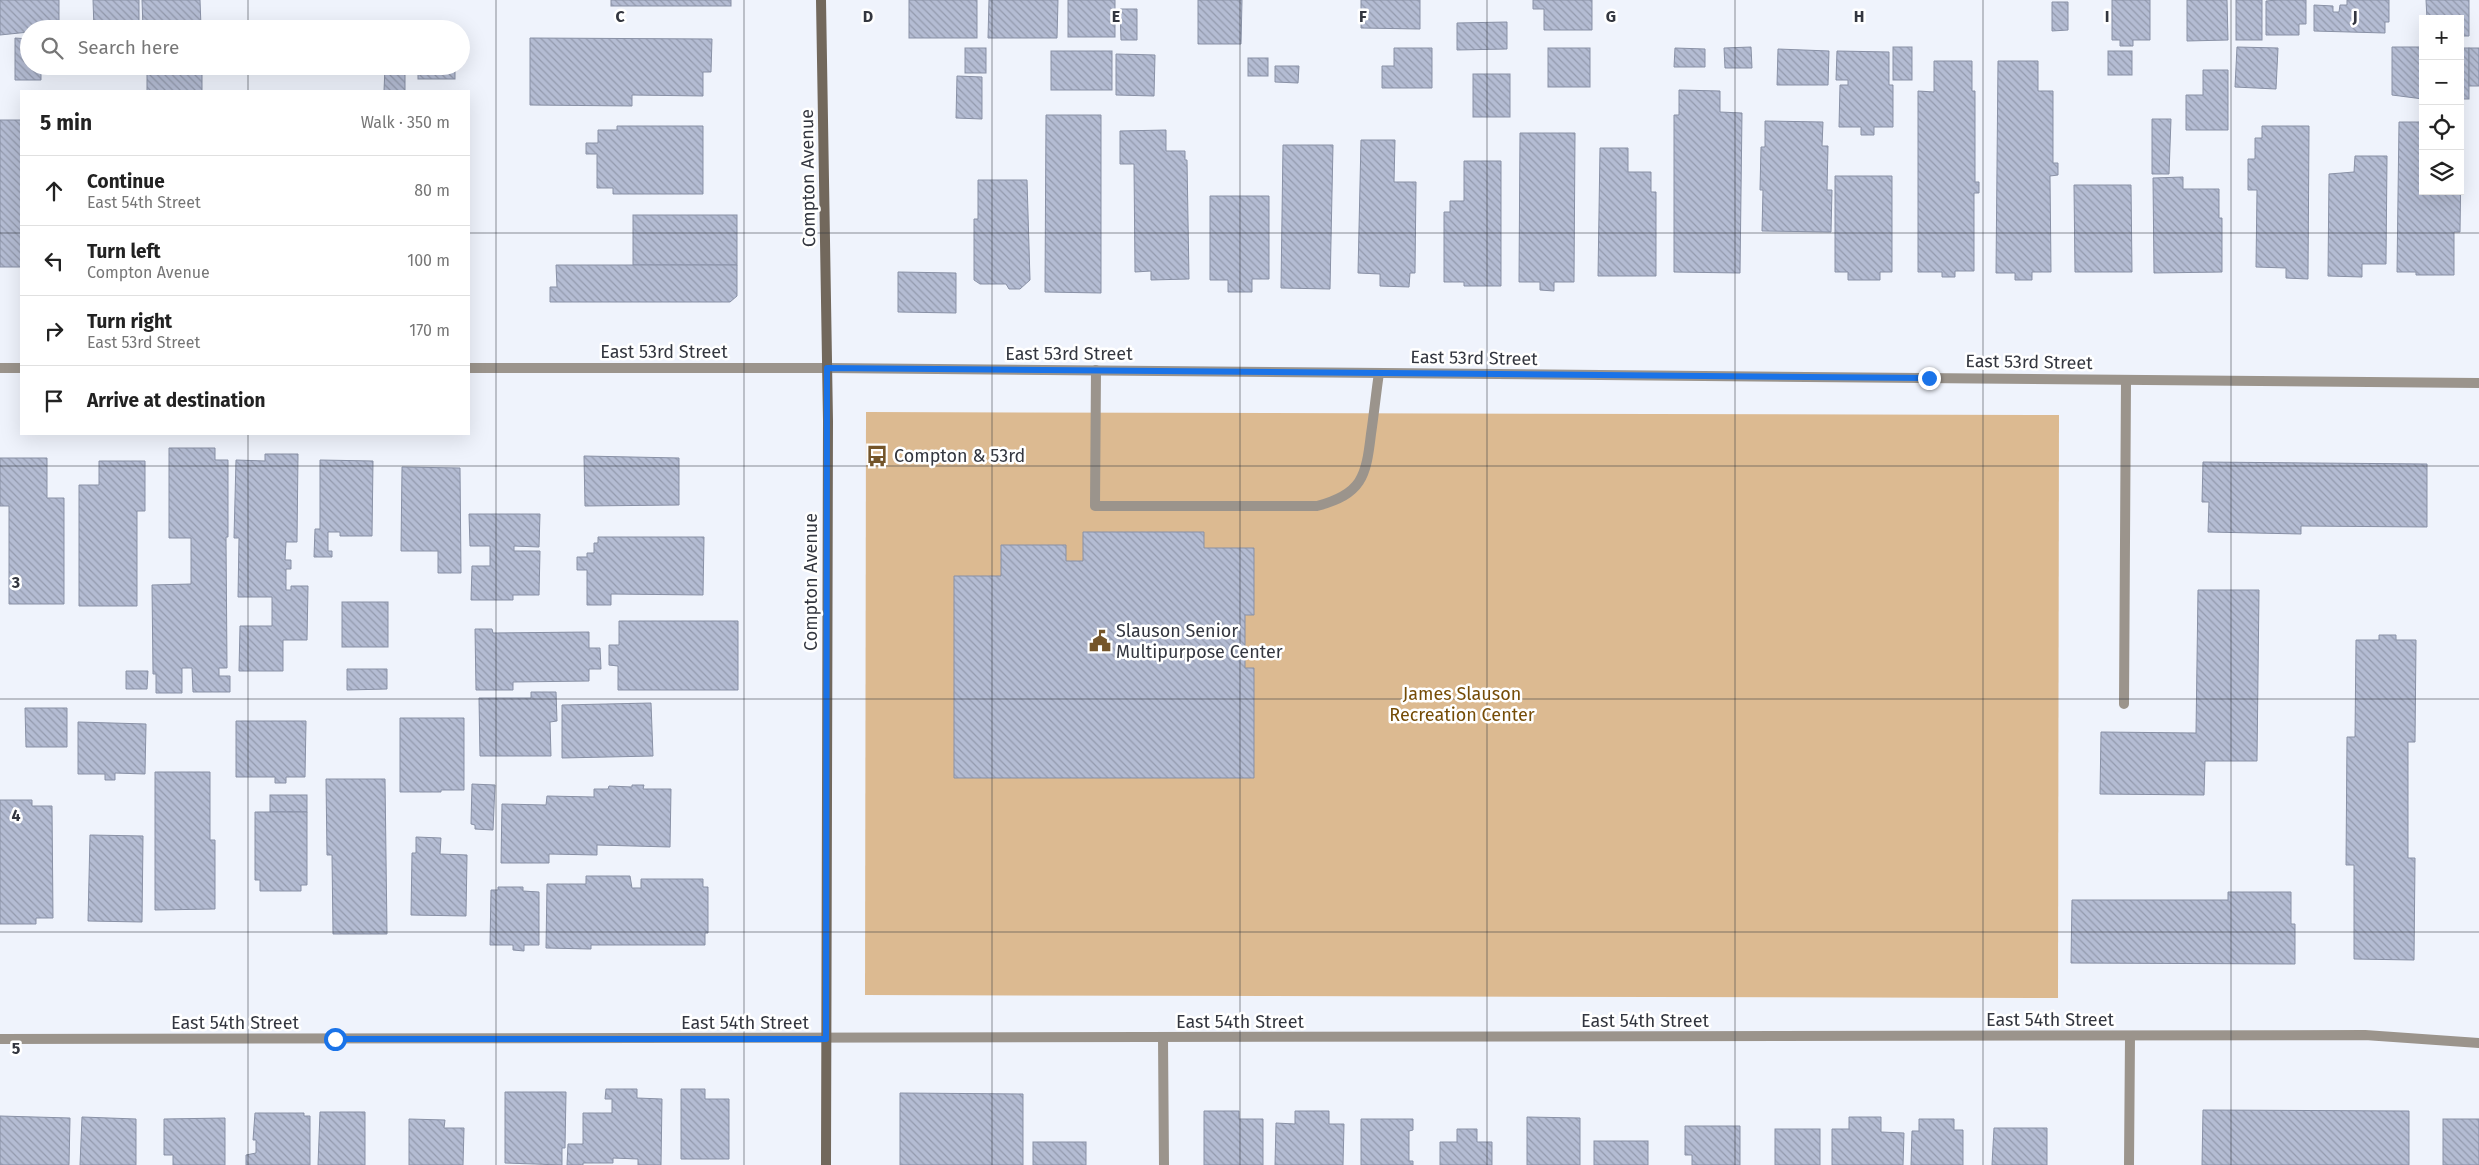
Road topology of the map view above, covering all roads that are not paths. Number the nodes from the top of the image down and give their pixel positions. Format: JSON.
{"nodes":[{"id":1,"x":821,"y":0,"type":"edge"},
{"id":2,"x":0,"y":368,"type":"edge"},
{"id":3,"x":20,"y":368,"type":"edge"},
{"id":4,"x":470,"y":368,"type":"edge"},
{"id":5,"x":827,"y":368,"type":"junction"},
{"id":6,"x":1096,"y":370,"type":"junction"},
{"id":7,"x":1379,"y":373,"type":"junction"},
{"id":8,"x":2126,"y":380,"type":"junction"},
{"id":9,"x":2479,"y":383,"type":"edge"},
{"id":10,"x":2124,"y":704,"type":"dead end"},
{"id":11,"x":2130,"y":1036,"type":"junction"},
{"id":12,"x":1163,"y":1038,"type":"junction"},
{"id":13,"x":0,"y":1039,"type":"edge"},
{"id":14,"x":826,"y":1039,"type":"junction"},
{"id":15,"x":2479,"y":1043,"type":"edge"},
{"id":16,"x":826,"y":1165,"type":"edge"},
{"id":17,"x":1164,"y":1165,"type":"edge"},
{"id":18,"x":2129,"y":1165,"type":"edge"}],
"edges":[{"from":1,"to":5,"type":"main road","name":"Compton Avenue"},
{"from":2,"to":3,"type":"street"},
{"from":4,"to":5,"type":"street","name":"East 53rd Street"},
{"from":5,"to":6,"type":"street","name":"East 53rd Street"},
{"from":5,"to":14,"type":"main road","name":"Compton Avenue"},
{"from":6,"to":7,"type":"street","name":"East 53rd Street"},
{"from":6,"to":7,"type":"street"},
{"from":7,"to":8,"type":"street","name":"East 53rd Street"},
{"from":8,"to":9,"type":"street","name":"East 53rd Street"},
{"from":8,"to":10,"type":"street"},
{"from":11,"to":12,"type":"street","name":"East 54th Street"},
{"from":11,"to":15,"type":"street","name":"East 54th Street"},
{"from":11,"to":18,"type":"street"},
{"from":12,"to":14,"type":"street","name":"East 54th Street"},
{"from":12,"to":17,"type":"street"},
{"from":13,"to":14,"type":"street","name":"East 54th Street"},
{"from":14,"to":16,"type":"main road","name":"Compton Avenue"}]}
